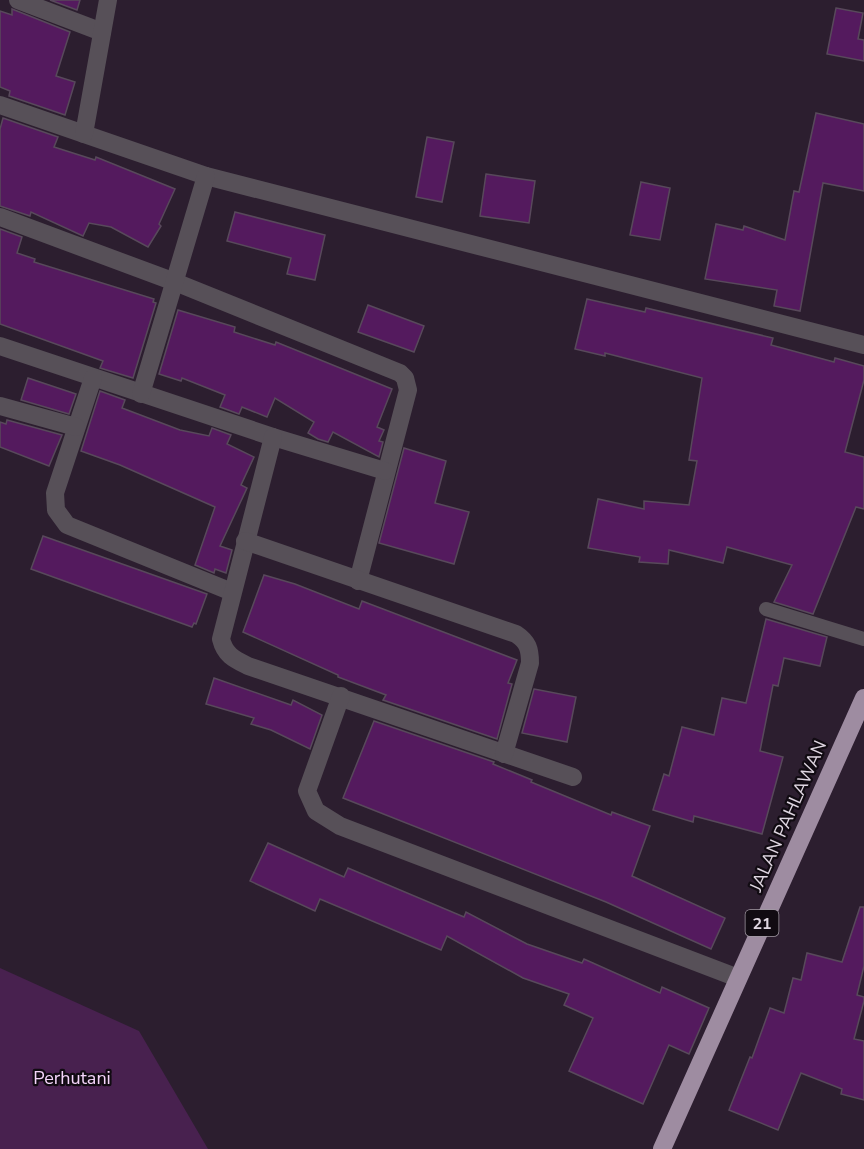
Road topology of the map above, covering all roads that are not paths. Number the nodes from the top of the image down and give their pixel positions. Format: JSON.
{"nodes":[{"id":1,"x":18,"y":0,"type":"edge"},
{"id":2,"x":108,"y":0,"type":"edge"},
{"id":3,"x":102,"y":32,"type":"junction"},
{"id":4,"x":0,"y":105,"type":"edge"},
{"id":5,"x":84,"y":134,"type":"junction"},
{"id":6,"x":206,"y":176,"type":"junction"},
{"id":7,"x":0,"y":217,"type":"edge"},
{"id":8,"x":174,"y":282,"type":"junction"},
{"id":9,"x":864,"y":345,"type":"edge"},
{"id":10,"x":0,"y":346,"type":"edge"},
{"id":11,"x":93,"y":378,"type":"junction"},
{"id":12,"x":141,"y":394,"type":"junction"},
{"id":13,"x":0,"y":406,"type":"edge"},
{"id":14,"x":76,"y":427,"type":"junction"},
{"id":15,"x":273,"y":437,"type":"junction"},
{"id":16,"x":386,"y":471,"type":"junction"},
{"id":17,"x":245,"y":541,"type":"junction"},
{"id":18,"x":358,"y":581,"type":"junction"},
{"id":19,"x":232,"y":592,"type":"junction"},
{"id":20,"x":766,"y":609,"type":"dead end"},
{"id":21,"x":864,"y":639,"type":"edge"},
{"id":22,"x":341,"y":696,"type":"junction"},
{"id":23,"x":864,"y":698,"type":"edge"},
{"id":24,"x":504,"y":754,"type":"junction"},
{"id":25,"x":573,"y":777,"type":"dead end"},
{"id":26,"x":738,"y":978,"type":"junction"},
{"id":27,"x":662,"y":1149,"type":"edge"}],
"edges":[{"from":1,"to":3,"type":"street"},
{"from":2,"to":3,"type":"street"},
{"from":3,"to":5,"type":"street"},
{"from":4,"to":5,"type":"street"},
{"from":5,"to":6,"type":"street"},
{"from":6,"to":8,"type":"street"},
{"from":6,"to":9,"type":"street"},
{"from":7,"to":8,"type":"street"},
{"from":8,"to":12,"type":"street"},
{"from":8,"to":16,"type":"street"},
{"from":10,"to":11,"type":"street"},
{"from":11,"to":12,"type":"street"},
{"from":11,"to":14,"type":"street"},
{"from":12,"to":15,"type":"street"},
{"from":13,"to":14,"type":"street"},
{"from":14,"to":19,"type":"street"},
{"from":15,"to":16,"type":"street"},
{"from":15,"to":17,"type":"street"},
{"from":16,"to":18,"type":"street"},
{"from":17,"to":18,"type":"street"},
{"from":17,"to":19,"type":"street"},
{"from":18,"to":24,"type":"street"},
{"from":19,"to":22,"type":"street"},
{"from":20,"to":21,"type":"lane"},
{"from":22,"to":24,"type":"street"},
{"from":22,"to":26,"type":"street"},
{"from":23,"to":26,"type":"highway","name":"JALAN PAHLAWAN","number":"21"},
{"from":24,"to":25,"type":"street"},
{"from":26,"to":27,"type":"highway","name":"JALAN PAHLAWAN","number":"21"}]}
